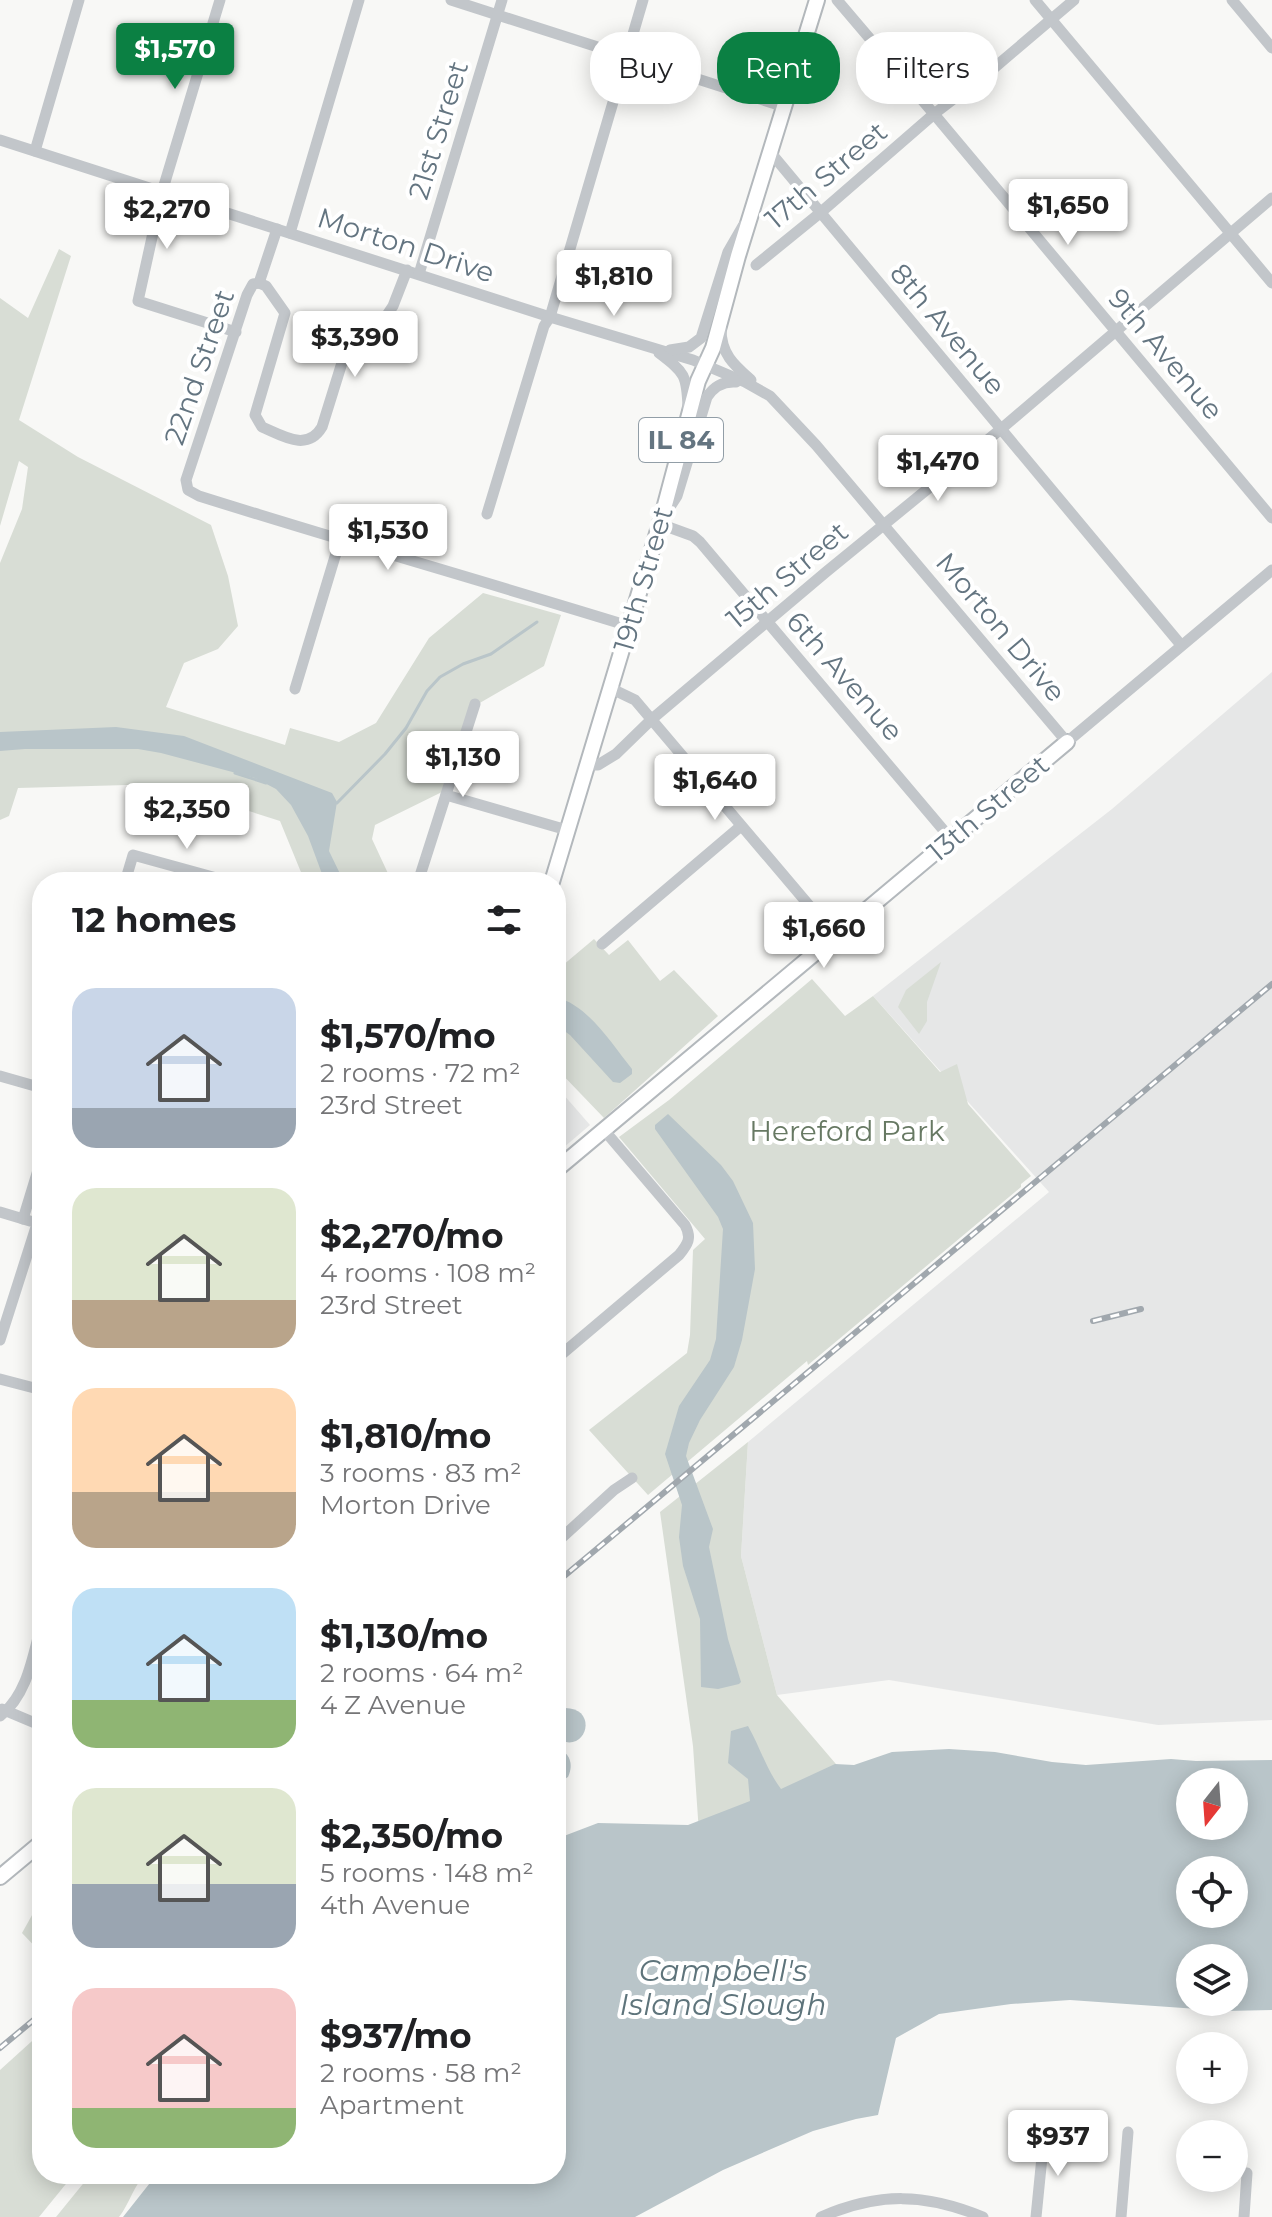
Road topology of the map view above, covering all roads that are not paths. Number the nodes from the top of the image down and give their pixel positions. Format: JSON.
{"nodes":[{"id":1,"x":79,"y":0,"type":"edge"},
{"id":2,"x":220,"y":0,"type":"edge"},
{"id":3,"x":359,"y":0,"type":"edge"},
{"id":4,"x":451,"y":0,"type":"edge"},
{"id":5,"x":502,"y":0,"type":"edge"},
{"id":6,"x":643,"y":0,"type":"edge"},
{"id":7,"x":817,"y":0,"type":"edge"},
{"id":8,"x":837,"y":0,"type":"edge"},
{"id":9,"x":1035,"y":0,"type":"edge"},
{"id":10,"x":1074,"y":0,"type":"edge"},
{"id":11,"x":1232,"y":0,"type":"edge"},
{"id":12,"x":498,"y":16,"type":"junction"},
{"id":13,"x":1051,"y":20,"type":"junction"},
{"id":14,"x":633,"y":32,"type":"edge"},
{"id":15,"x":590,"y":45,"type":"edge"},
{"id":16,"x":1272,"y":48,"type":"edge"},
{"id":17,"x":701,"y":80,"type":"edge"},
{"id":18,"x":612,"y":104,"type":"edge"},
{"id":19,"x":785,"y":107,"type":"junction"},
{"id":20,"x":934,"y":114,"type":"junction"},
{"id":21,"x":0,"y":140,"type":"edge"},
{"id":22,"x":35,"y":151,"type":"junction"},
{"id":23,"x":771,"y":153,"type":"junction"},
{"id":24,"x":162,"y":192,"type":"junction"},
{"id":25,"x":1272,"y":198,"type":"edge"},
{"id":26,"x":755,"y":204,"type":"junction"},
{"id":27,"x":820,"y":213,"type":"junction"},
{"id":28,"x":277,"y":229,"type":"junction"},
{"id":29,"x":290,"y":233,"type":"junction"},
{"id":30,"x":1230,"y":233,"type":"junction"},
{"id":31,"x":756,"y":265,"type":"dead end"},
{"id":32,"x":413,"y":272,"type":"junction"},
{"id":33,"x":259,"y":283,"type":"junction"},
{"id":34,"x":1272,"y":283,"type":"edge"},
{"id":35,"x":550,"y":317,"type":"junction"},
{"id":36,"x":721,"y":321,"type":"junction"},
{"id":37,"x":1115,"y":331,"type":"junction"},
{"id":38,"x":236,"y":332,"type":"junction"},
{"id":39,"x":655,"y":349,"type":"junction"},
{"id":40,"x":705,"y":366,"type":"junction"},
{"id":41,"x":745,"y":382,"type":"junction"},
{"id":42,"x":770,"y":396,"type":"junction"},
{"id":43,"x":688,"y":414,"type":"junction"},
{"id":44,"x":1001,"y":429,"type":"junction"},
{"id":45,"x":487,"y":514,"type":"dead end"},
{"id":46,"x":1272,"y":518,"type":"edge"},
{"id":47,"x":660,"y":522,"type":"junction"},
{"id":48,"x":884,"y":525,"type":"junction"},
{"id":49,"x":340,"y":540,"type":"junction"},
{"id":50,"x":1272,"y":570,"type":"edge"},
{"id":51,"x":767,"y":623,"type":"junction"},
{"id":52,"x":629,"y":626,"type":"junction"},
{"id":53,"x":1181,"y":645,"type":"junction"},
{"id":54,"x":610,"y":688,"type":"junction"},
{"id":55,"x":295,"y":689,"type":"dead end"},
{"id":56,"x":475,"y":704,"type":"dead end"},
{"id":57,"x":652,"y":719,"type":"junction"},
{"id":58,"x":1067,"y":742,"type":"junction"},
{"id":59,"x":587,"y":765,"type":"junction"},
{"id":60,"x":446,"y":795,"type":"junction"},
{"id":61,"x":741,"y":826,"type":"junction"},
{"id":62,"x":567,"y":830,"type":"junction"},
{"id":63,"x":951,"y":839,"type":"junction"},
{"id":64,"x":128,"y":872,"type":"edge"},
{"id":65,"x":195,"y":872,"type":"edge"},
{"id":66,"x":421,"y":872,"type":"edge"},
{"id":67,"x":555,"y":872,"type":"edge"},
{"id":68,"x":835,"y":936,"type":"junction"},
{"id":69,"x":602,"y":944,"type":"dead end"},
{"id":70,"x":0,"y":1076,"type":"edge"},
{"id":71,"x":32,"y":1085,"type":"edge"},
{"id":72,"x":604,"y":1130,"type":"junction"},
{"id":73,"x":566,"y":1162,"type":"edge"},
{"id":74,"x":32,"y":1190,"type":"edge"},
{"id":75,"x":0,"y":1212,"type":"edge"},
{"id":76,"x":23,"y":1219,"type":"junction"},
{"id":77,"x":32,"y":1222,"type":"edge"},
{"id":78,"x":32,"y":1247,"type":"edge"},
{"id":79,"x":0,"y":1340,"type":"edge"},
{"id":80,"x":566,"y":1351,"type":"edge"},
{"id":81,"x":0,"y":1379,"type":"edge"},
{"id":82,"x":32,"y":1387,"type":"edge"},
{"id":83,"x":632,"y":1478,"type":"dead end"},
{"id":84,"x":566,"y":1534,"type":"edge"},
{"id":85,"x":32,"y":1655,"type":"edge"},
{"id":86,"x":2,"y":1711,"type":"edge"},
{"id":87,"x":32,"y":1722,"type":"edge"},
{"id":88,"x":32,"y":1850,"type":"edge"},
{"id":89,"x":0,"y":1877,"type":"edge"},
{"id":90,"x":1128,"y":2132,"type":"dead end"},
{"id":91,"x":1042,"y":2140,"type":"dead end"},
{"id":92,"x":1246,"y":2192,"type":"edge"},
{"id":93,"x":821,"y":2217,"type":"edge"},
{"id":94,"x":983,"y":2217,"type":"edge"},
{"id":95,"x":1036,"y":2217,"type":"edge"},
{"id":96,"x":1121,"y":2217,"type":"edge"},
{"id":97,"x":1244,"y":2217,"type":"edge"}],
"edges":[{"from":1,"to":22,"type":"street"},
{"from":2,"to":24,"type":"street"},
{"from":3,"to":29,"type":"street"},
{"from":4,"to":12,"type":"street"},
{"from":5,"to":12,"type":"street","name":"21st Street"},
{"from":6,"to":14,"type":"street"},
{"from":7,"to":19,"type":"main road","name":"19th Street","number":"IL 84"},
{"from":8,"to":20,"type":"street","name":"9th Avenue"},
{"from":9,"to":13,"type":"street"},
{"from":10,"to":13,"type":"street","name":"17th Street"},
{"from":11,"to":16,"type":"street"},
{"from":12,"to":15,"type":"street"},
{"from":12,"to":32,"type":"street","name":"21st Street"},
{"from":13,"to":20,"type":"street","name":"17th Street"},
{"from":13,"to":30,"type":"street"},
{"from":17,"to":19,"type":"street"},
{"from":18,"to":35,"type":"street"},
{"from":19,"to":23,"type":"main road","name":"19th Street","number":"IL 84"},
{"from":20,"to":27,"type":"street","name":"17th Street"},
{"from":20,"to":37,"type":"street","name":"9th Avenue"},
{"from":21,"to":22,"type":"street","name":"Morton Drive"},
{"from":22,"to":24,"type":"street","name":"Morton Drive"},
{"from":23,"to":26,"type":"main road","name":"19th Street","number":"IL 84"},
{"from":23,"to":27,"type":"street","name":"8th Avenue"},
{"from":24,"to":28,"type":"street","name":"Morton Drive"},
{"from":24,"to":38,"type":"street"},
{"from":25,"to":30,"type":"street","name":"15th Street"},
{"from":26,"to":36,"type":"main road","name":"19th Street","number":"IL 84"},
{"from":26,"to":39,"type":"street"},
{"from":27,"to":31,"type":"street","name":"17th Street"},
{"from":27,"to":44,"type":"street","name":"8th Avenue"},
{"from":28,"to":29,"type":"street","name":"Morton Drive"},
{"from":28,"to":33,"type":"street","name":"22nd Street"},
{"from":29,"to":32,"type":"street","name":"Morton Drive"},
{"from":30,"to":34,"type":"street"},
{"from":30,"to":37,"type":"street","name":"15th Street"},
{"from":32,"to":33,"type":"street","name":"21st Street"},
{"from":32,"to":35,"type":"street","name":"Morton Drive"},
{"from":33,"to":38,"type":"street","name":"22nd Street"},
{"from":35,"to":39,"type":"street","name":"Morton Drive"},
{"from":35,"to":45,"type":"street"},
{"from":36,"to":40,"type":"main road","name":"19th Street","number":"IL 84"},
{"from":36,"to":42,"type":"street"},
{"from":37,"to":44,"type":"street","name":"15th Street"},
{"from":37,"to":46,"type":"street","name":"9th Avenue"},
{"from":38,"to":49,"type":"street","name":"22nd Street"},
{"from":39,"to":40,"type":"street","name":"Morton Drive"},
{"from":39,"to":43,"type":"street"},
{"from":40,"to":41,"type":"street","name":"Morton Drive"},
{"from":40,"to":43,"type":"main road","name":"19th Street","number":"IL 84"},
{"from":41,"to":42,"type":"street","name":"Morton Drive"},
{"from":41,"to":47,"type":"street"},
{"from":42,"to":48,"type":"street","name":"Morton Drive"},
{"from":43,"to":47,"type":"main road","name":"19th Street","number":"IL 84"},
{"from":44,"to":48,"type":"street","name":"15th Street"},
{"from":44,"to":53,"type":"street","name":"8th Avenue"},
{"from":47,"to":51,"type":"street","name":"6th Avenue"},
{"from":47,"to":52,"type":"main road","name":"19th Street","number":"IL 84"},
{"from":48,"to":51,"type":"street","name":"15th Street"},
{"from":48,"to":58,"type":"street","name":"Morton Drive"},
{"from":49,"to":52,"type":"street"},
{"from":49,"to":55,"type":"street"},
{"from":50,"to":53,"type":"street","name":"13th Street"},
{"from":51,"to":57,"type":"street","name":"15th Street"},
{"from":51,"to":63,"type":"street","name":"6th Avenue"},
{"from":52,"to":54,"type":"main road","name":"19th Street","number":"IL 84"},
{"from":53,"to":58,"type":"street","name":"13th Street"},
{"from":54,"to":57,"type":"street"},
{"from":54,"to":59,"type":"main road","name":"19th Street","number":"IL 84"},
{"from":56,"to":60,"type":"street"},
{"from":57,"to":59,"type":"street","name":"15th Street"},
{"from":57,"to":61,"type":"street"},
{"from":58,"to":63,"type":"main road","name":"13th Street"},
{"from":59,"to":62,"type":"main road","name":"19th Street","number":"IL 84"},
{"from":60,"to":62,"type":"street"},
{"from":60,"to":66,"type":"street"},
{"from":61,"to":68,"type":"street"},
{"from":61,"to":69,"type":"street"},
{"from":62,"to":67,"type":"main road","name":"19th Street","number":"IL 84"},
{"from":63,"to":68,"type":"main road","name":"13th Street"},
{"from":64,"to":65,"type":"street"},
{"from":68,"to":72,"type":"main road","name":"13th Street"},
{"from":70,"to":71,"type":"street"},
{"from":72,"to":73,"type":"main road","name":"13th Street"},
{"from":72,"to":80,"type":"street"},
{"from":74,"to":76,"type":"street"},
{"from":75,"to":76,"type":"street"},
{"from":76,"to":77,"type":"street"},
{"from":78,"to":79,"type":"street"},
{"from":81,"to":82,"type":"street"},
{"from":83,"to":84,"type":"street"},
{"from":85,"to":86,"type":"street"},
{"from":86,"to":87,"type":"street"},
{"from":88,"to":89,"type":"main road"},
{"from":90,"to":96,"type":"street"},
{"from":91,"to":95,"type":"street"},
{"from":92,"to":97,"type":"street"},
{"from":93,"to":94,"type":"street"}]}
